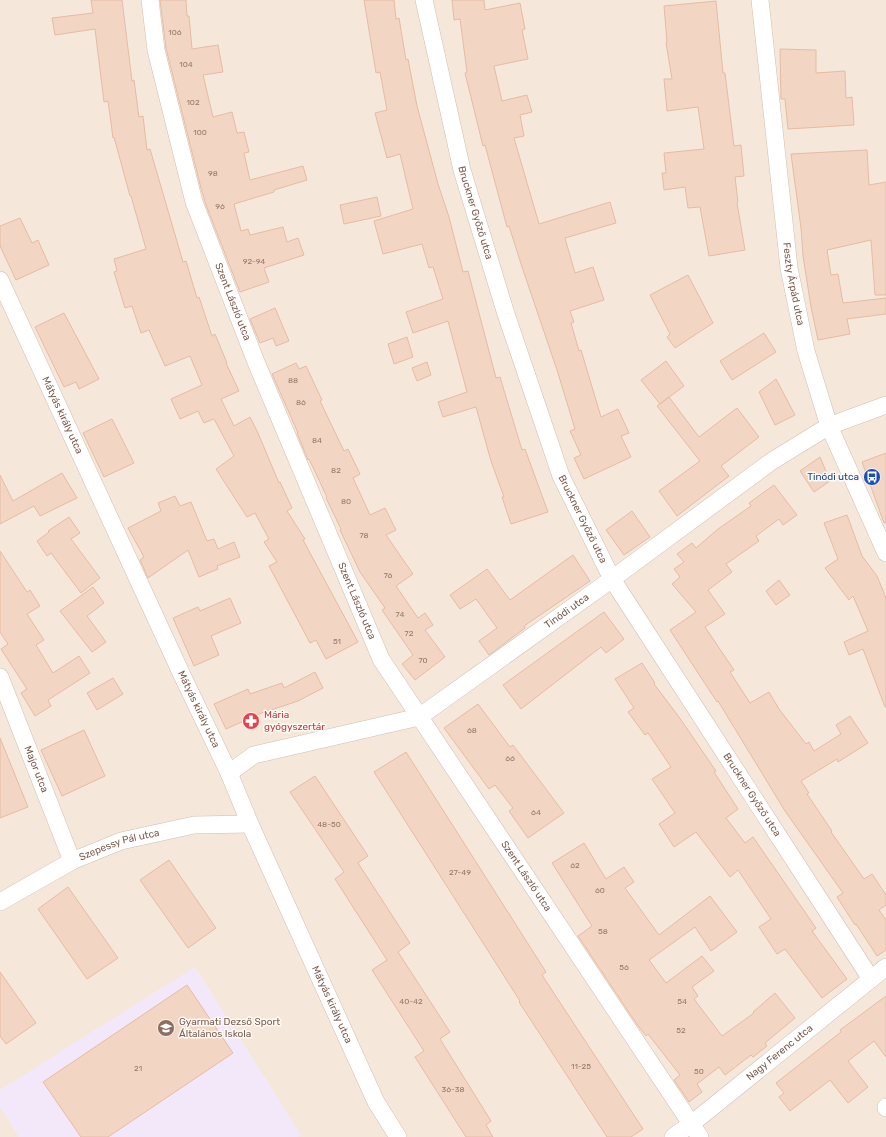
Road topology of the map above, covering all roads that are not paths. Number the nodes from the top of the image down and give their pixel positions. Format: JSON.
{"nodes":[{"id":1,"x":150,"y":0,"type":"edge"},
{"id":2,"x":424,"y":0,"type":"edge"},
{"id":3,"x":760,"y":0,"type":"edge"},
{"id":4,"x":0,"y":280,"type":"edge"},
{"id":5,"x":886,"y":405,"type":"edge"},
{"id":6,"x":829,"y":426,"type":"junction"},
{"id":7,"x":886,"y":553,"type":"edge"},
{"id":8,"x":612,"y":579,"type":"junction"},
{"id":9,"x":0,"y":677,"type":"edge"},
{"id":10,"x":419,"y":716,"type":"junction"},
{"id":11,"x":230,"y":772,"type":"junction"},
{"id":12,"x":250,"y":824,"type":"junction"},
{"id":13,"x":72,"y":861,"type":"junction"},
{"id":14,"x":0,"y":902,"type":"edge"},
{"id":15,"x":886,"y":967,"type":"edge"},
{"id":16,"x":871,"y":979,"type":"junction"},
{"id":17,"x":695,"y":1131,"type":"edge"},
{"id":18,"x":398,"y":1137,"type":"edge"},
{"id":19,"x":673,"y":1137,"type":"edge"}],
"edges":[{"from":1,"to":10,"type":"street","name":"Szent László utca"},
{"from":2,"to":8,"type":"street","name":"Bruckner Győző utca"},
{"from":3,"to":6,"type":"street","name":"Feszty Árpád utca"},
{"from":4,"to":11,"type":"street","name":"Mátyás király utca"},
{"from":5,"to":6,"type":"street","name":"Tinódi utca"},
{"from":6,"to":7,"type":"street","name":"Feszty Árpád utca"},
{"from":6,"to":8,"type":"street","name":"Tinódi utca"},
{"from":8,"to":10,"type":"street","name":"Tinódi utca"},
{"from":8,"to":16,"type":"street","name":"Bruckner Győző utca"},
{"from":9,"to":13,"type":"street","name":"Major utca"},
{"from":10,"to":11,"type":"street","name":"Tinódi utca"},
{"from":10,"to":17,"type":"street","name":"Szent László utca"},
{"from":11,"to":12,"type":"street","name":"Mátyás király utca"},
{"from":12,"to":13,"type":"street","name":"Szepessy Pál utca"},
{"from":12,"to":18,"type":"street","name":"Mátyás király utca"},
{"from":13,"to":14,"type":"street","name":"Szepessy Pál utca"},
{"from":15,"to":16,"type":"street","name":"Nagy Ferenc utca"},
{"from":16,"to":17,"type":"street","name":"Nagy Ferenc utca"},
{"from":17,"to":19,"type":"street","name":"Nagy Ferenc utca"}]}
